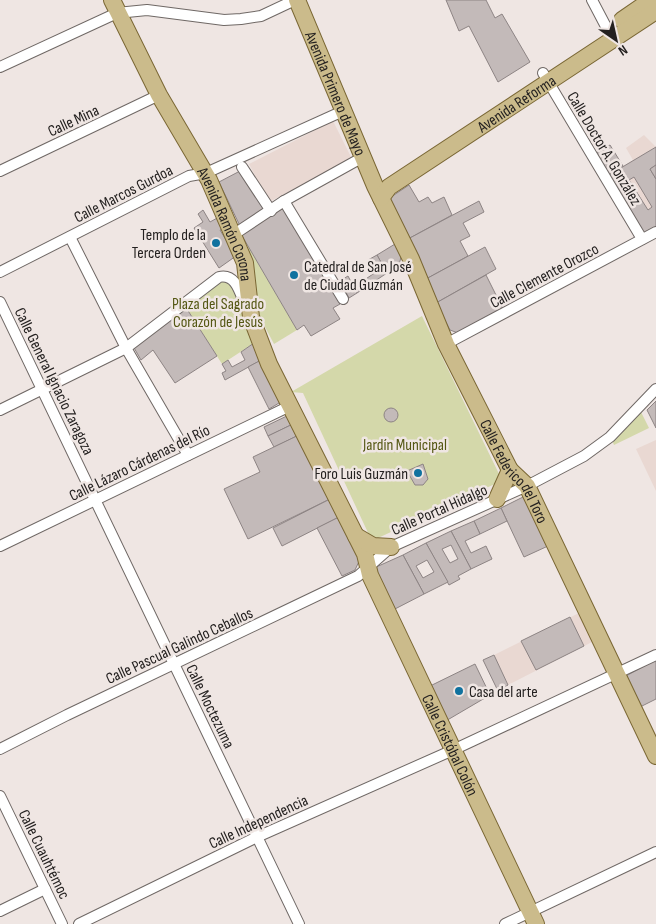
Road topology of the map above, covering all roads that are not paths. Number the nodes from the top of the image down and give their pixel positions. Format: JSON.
{"nodes":[{"id":1,"x":296,"y":0,"type":"edge"},
{"id":2,"x":592,"y":0,"type":"edge"},
{"id":3,"x":651,"y":0,"type":"edge"},
{"id":4,"x":115,"y":7,"type":"edge"},
{"id":5,"x":656,"y":11,"type":"edge"},
{"id":6,"x":610,"y":34,"type":"junction"},
{"id":7,"x":0,"y":68,"type":"edge"},
{"id":8,"x":545,"y":77,"type":"junction"},
{"id":9,"x":159,"y":95,"type":"junction"},
{"id":10,"x":343,"y":110,"type":"junction"},
{"id":11,"x":356,"y":161,"type":"dead end"},
{"id":12,"x":242,"y":167,"type":"dead end"},
{"id":13,"x":0,"y":171,"type":"edge"},
{"id":14,"x":206,"y":173,"type":"junction"},
{"id":15,"x":378,"y":192,"type":"junction"},
{"id":16,"x":284,"y":201,"type":"junction"},
{"id":17,"x":271,"y":211,"type":"junction"},
{"id":18,"x":238,"y":231,"type":"dead end"},
{"id":19,"x":656,"y":232,"type":"edge"},
{"id":20,"x":70,"y":237,"type":"junction"},
{"id":21,"x":642,"y":239,"type":"junction"},
{"id":22,"x":0,"y":272,"type":"edge"},
{"id":23,"x":343,"y":299,"type":"dead end"},
{"id":24,"x":0,"y":302,"type":"edge"},
{"id":25,"x":251,"y":317,"type":"junction"},
{"id":26,"x":446,"y":344,"type":"junction"},
{"id":27,"x":126,"y":348,"type":"junction"},
{"id":28,"x":656,"y":389,"type":"edge"},
{"id":29,"x":42,"y":390,"type":"junction"},
{"id":30,"x":292,"y":405,"type":"junction"},
{"id":31,"x":0,"y":410,"type":"edge"},
{"id":32,"x":188,"y":455,"type":"junction"},
{"id":33,"x":510,"y":470,"type":"junction"},
{"id":34,"x":526,"y":486,"type":"junction"},
{"id":35,"x":497,"y":499,"type":"junction"},
{"id":36,"x":95,"y":500,"type":"junction"},
{"id":37,"x":356,"y":536,"type":"junction"},
{"id":38,"x":0,"y":546,"type":"edge"},
{"id":39,"x":391,"y":547,"type":"junction"},
{"id":40,"x":368,"y":566,"type":"junction"},
{"id":41,"x":656,"y":655,"type":"edge"},
{"id":42,"x":174,"y":664,"type":"junction"},
{"id":43,"x":616,"y":674,"type":"junction"},
{"id":44,"x":0,"y":749,"type":"edge"},
{"id":45,"x":452,"y":750,"type":"junction"},
{"id":46,"x":656,"y":756,"type":"edge"},
{"id":47,"x":0,"y":796,"type":"edge"},
{"id":48,"x":257,"y":837,"type":"junction"},
{"id":49,"x":656,"y":852,"type":"edge"},
{"id":50,"x":45,"y":889,"type":"junction"},
{"id":51,"x":0,"y":911,"type":"edge"},
{"id":52,"x":534,"y":918,"type":"edge"},
{"id":53,"x":62,"y":924,"type":"edge"},
{"id":54,"x":79,"y":924,"type":"edge"},
{"id":55,"x":300,"y":924,"type":"edge"},
{"id":56,"x":505,"y":924,"type":"edge"}],
"edges":[{"from":1,"to":4,"type":"street"},
{"from":1,"to":10,"type":"main road","name":"Avenida Primero de Mayo"},
{"from":2,"to":6,"type":"street"},
{"from":3,"to":6,"type":"main road","name":"Avenida Reforma"},
{"from":4,"to":7,"type":"street"},
{"from":4,"to":9,"type":"main road","name":"Avenida Ramón Corona"},
{"from":5,"to":6,"type":"main road","name":"Avenida Reforma"},
{"from":6,"to":8,"type":"main road","name":"Avenida Reforma"},
{"from":8,"to":15,"type":"main road","name":"Avenida Reforma"},
{"from":8,"to":21,"type":"street","name":"Calle Doctor A. González"},
{"from":9,"to":13,"type":"street","name":"Calle Mina"},
{"from":9,"to":14,"type":"main road","name":"Avenida Ramón Corona"},
{"from":10,"to":14,"type":"street","name":"Calle Marcos Gurdoa"},
{"from":10,"to":15,"type":"main road","name":"Avenida Primero de Mayo"},
{"from":11,"to":16,"type":"street"},
{"from":12,"to":17,"type":"street"},
{"from":14,"to":20,"type":"street","name":"Calle Marcos Gurdoa"},
{"from":14,"to":25,"type":"main road","name":"Avenida Ramón Corona"},
{"from":15,"to":26,"type":"main road","name":"Calle Federico del Toro"},
{"from":16,"to":17,"type":"street"},
{"from":16,"to":23,"type":"street"},
{"from":17,"to":18,"type":"street"},
{"from":19,"to":21,"type":"street","name":"Calle Clemente Orozco"},
{"from":20,"to":22,"type":"street","name":"Calle Marcos Gurdoa"},
{"from":20,"to":27,"type":"street"},
{"from":21,"to":26,"type":"street","name":"Calle Clemente Orozco"},
{"from":24,"to":29,"type":"street","name":"Calle General Ignacio Zaragoza"},
{"from":25,"to":27,"type":"street"},
{"from":25,"to":30,"type":"main road","name":"Avenida Ramón Corona"},
{"from":26,"to":33,"type":"main road","name":"Calle Federico del Toro"},
{"from":27,"to":29,"type":"street"},
{"from":27,"to":32,"type":"street"},
{"from":28,"to":34,"type":"street","name":"Calle Portal Hidalgo"},
{"from":29,"to":31,"type":"street"},
{"from":29,"to":36,"type":"street","name":"Calle General Ignacio Zaragoza"},
{"from":30,"to":32,"type":"street","name":"Calle Lázaro Cárdenas del Río"},
{"from":30,"to":37,"type":"main road","name":"Avenida Ramón Corona"},
{"from":32,"to":36,"type":"street","name":"Calle Lázaro Cárdenas del Río"},
{"from":33,"to":34,"type":"main road","name":"Calle Federico del Toro"},
{"from":33,"to":35,"type":"main road"},
{"from":34,"to":35,"type":"street","name":"Calle Portal Hidalgo"},
{"from":34,"to":43,"type":"main road","name":"Calle Federico del Toro"},
{"from":35,"to":39,"type":"street","name":"Calle Portal Hidalgo"},
{"from":36,"to":38,"type":"street","name":"Calle Lázaro Cárdenas del Río"},
{"from":36,"to":42,"type":"street","name":"Calle Moctezuma"},
{"from":37,"to":39,"type":"main road"},
{"from":37,"to":40,"type":"main road","name":"Avenida Ramón Corona"},
{"from":39,"to":40,"type":"street","name":"Calle Portal Hidalgo"},
{"from":40,"to":42,"type":"street","name":"Calle Pascual Galindo Ceballos"},
{"from":40,"to":45,"type":"main road","name":"Calle Cristóbal Colón"},
{"from":41,"to":43,"type":"street","name":"Calle Independencia"},
{"from":42,"to":44,"type":"street","name":"Calle Pascual Galindo Ceballos"},
{"from":42,"to":48,"type":"street","name":"Calle Moctezuma"},
{"from":43,"to":45,"type":"street","name":"Calle Independencia"},
{"from":43,"to":46,"type":"main road","name":"Calle Federico del Toro"},
{"from":45,"to":48,"type":"street","name":"Calle Independencia"},
{"from":45,"to":52,"type":"main road","name":"Calle Cristóbal Colón"},
{"from":47,"to":50,"type":"street","name":"Calle Cuauhtémoc"},
{"from":48,"to":54,"type":"street","name":"Calle Independencia"},
{"from":48,"to":55,"type":"street","name":"Calle Moctezuma"},
{"from":49,"to":52,"type":"street"},
{"from":50,"to":51,"type":"street"},
{"from":50,"to":53,"type":"street","name":"Calle Cuauhtémoc"},
{"from":52,"to":56,"type":"street"}]}
